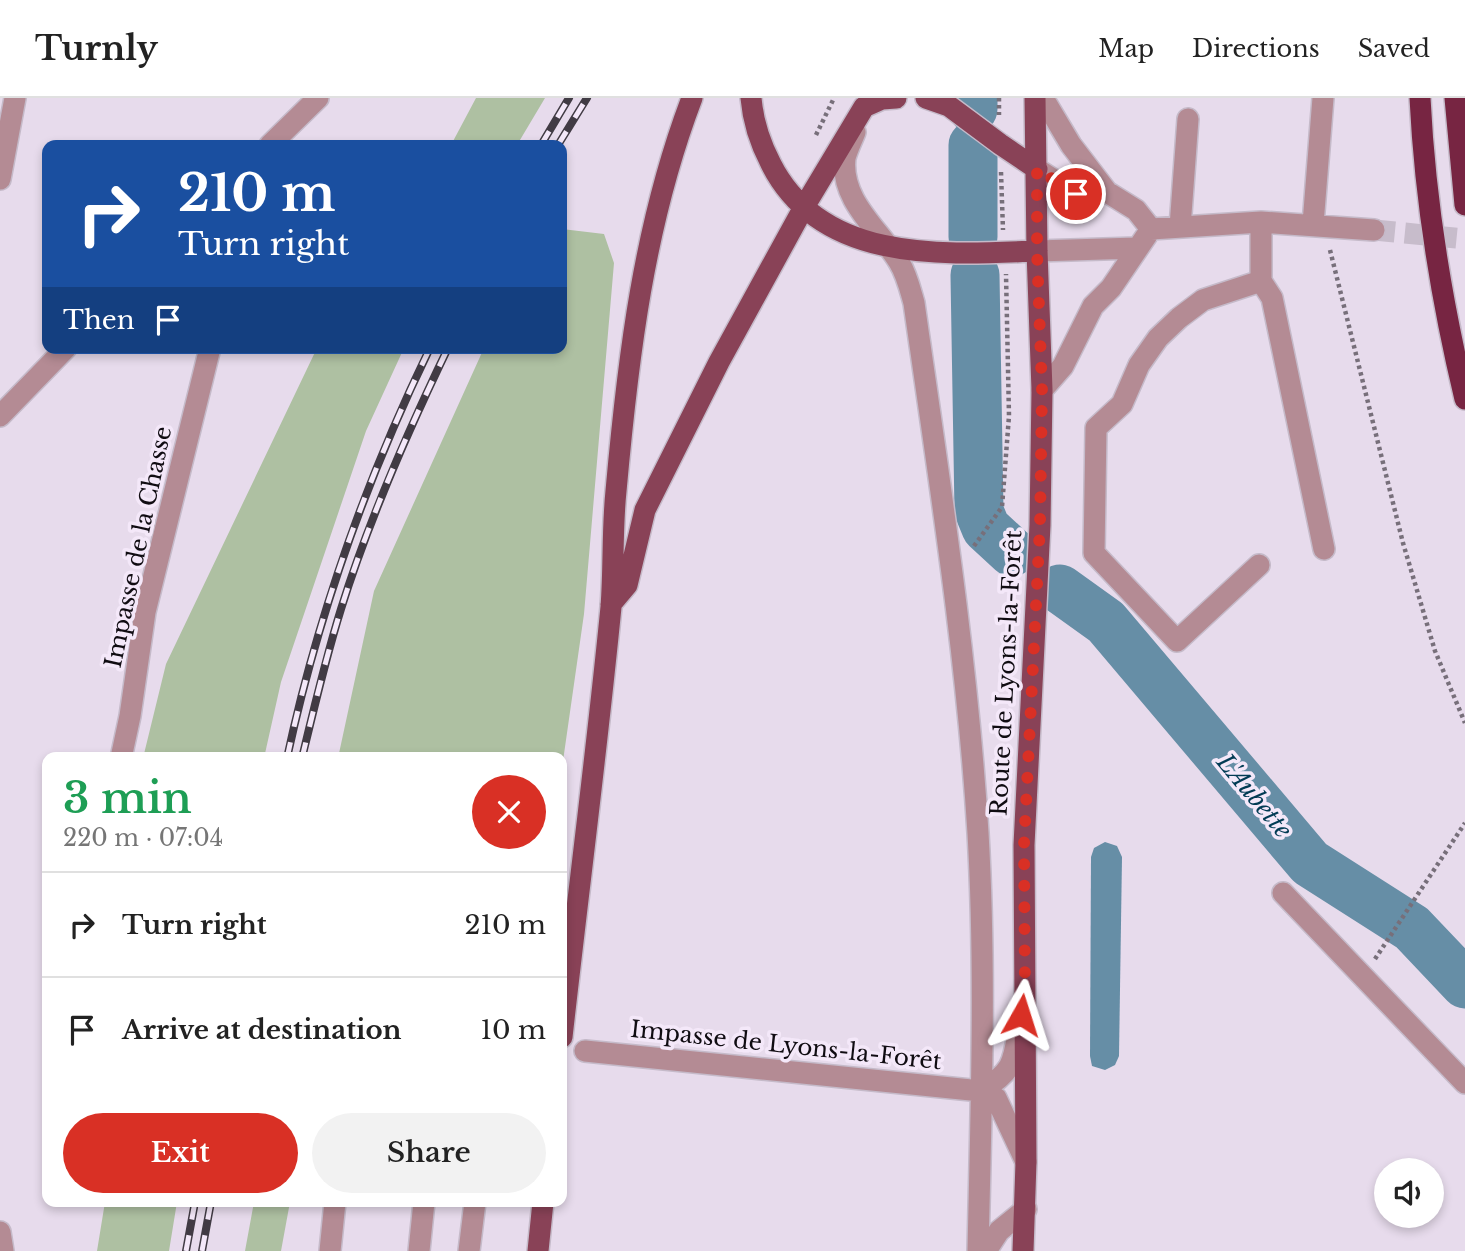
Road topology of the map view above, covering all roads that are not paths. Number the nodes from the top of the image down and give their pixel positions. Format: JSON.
{"nodes":[{"id":1,"x":15,"y":98,"type":"edge"},
{"id":2,"x":318,"y":98,"type":"edge"},
{"id":3,"x":692,"y":98,"type":"edge"},
{"id":4,"x":751,"y":98,"type":"edge"},
{"id":5,"x":896,"y":98,"type":"edge"},
{"id":6,"x":926,"y":98,"type":"edge"},
{"id":7,"x":1035,"y":98,"type":"edge"},
{"id":8,"x":1043,"y":98,"type":"edge"},
{"id":9,"x":1324,"y":98,"type":"edge"},
{"id":10,"x":1420,"y":98,"type":"edge"},
{"id":11,"x":1455,"y":100,"type":"edge"},
{"id":12,"x":867,"y":102,"type":"edge"},
{"id":13,"x":1188,"y":119,"type":"dead end"},
{"id":14,"x":275,"y":140,"type":"edge"},
{"id":15,"x":1037,"y":169,"type":"junction"},
{"id":16,"x":0,"y":179,"type":"edge"},
{"id":17,"x":1107,"y":192,"type":"junction"},
{"id":18,"x":1465,"y":205,"type":"edge"},
{"id":19,"x":804,"y":207,"type":"junction"},
{"id":20,"x":1261,"y":222,"type":"junction"},
{"id":21,"x":1318,"y":225,"type":"junction"},
{"id":22,"x":1180,"y":227,"type":"junction"},
{"id":23,"x":1151,"y":229,"type":"junction"},
{"id":24,"x":1374,"y":230,"type":"tunnel mouth"},
{"id":25,"x":887,"y":247,"type":"junction"},
{"id":26,"x":1137,"y":248,"type":"junction"},
{"id":27,"x":1037,"y":251,"type":"junction"},
{"id":28,"x":1261,"y":281,"type":"junction"},
{"id":29,"x":60,"y":354,"type":"edge"},
{"id":30,"x":209,"y":354,"type":"edge"},
{"id":31,"x":1042,"y":390,"type":"junction"},
{"id":32,"x":1465,"y":399,"type":"edge"},
{"id":33,"x":0,"y":416,"type":"edge"},
{"id":34,"x":1324,"y":549,"type":"dead end"},
{"id":35,"x":1259,"y":565,"type":"dead end"},
{"id":36,"x":611,"y":604,"type":"junction"},
{"id":37,"x":122,"y":752,"type":"edge"},
{"id":38,"x":1283,"y":893,"type":"dead end"},
{"id":39,"x":1025,"y":992,"type":"junction"},
{"id":40,"x":567,"y":993,"type":"edge"},
{"id":41,"x":585,"y":1051,"type":"dead end"},
{"id":42,"x":1465,"y":1083,"type":"edge"},
{"id":43,"x":981,"y":1091,"type":"junction"},
{"id":44,"x":1026,"y":1162,"type":"junction"},
{"id":45,"x":334,"y":1207,"type":"edge"},
{"id":46,"x":423,"y":1207,"type":"edge"},
{"id":47,"x":474,"y":1207,"type":"edge"},
{"id":48,"x":542,"y":1207,"type":"edge"},
{"id":49,"x":1026,"y":1209,"type":"junction"},
{"id":50,"x":0,"y":1231,"type":"edge"},
{"id":51,"x":3,"y":1251,"type":"edge"},
{"id":52,"x":330,"y":1251,"type":"edge"},
{"id":53,"x":419,"y":1251,"type":"edge"},
{"id":54,"x":470,"y":1251,"type":"edge"},
{"id":55,"x":538,"y":1251,"type":"edge"},
{"id":56,"x":978,"y":1251,"type":"edge"},
{"id":57,"x":986,"y":1251,"type":"edge"},
{"id":58,"x":1023,"y":1251,"type":"edge"}],
"edges":[{"from":1,"to":16,"type":"street"},
{"from":2,"to":14,"type":"street"},
{"from":3,"to":36,"type":"main road"},
{"from":4,"to":19,"type":"main road"},
{"from":5,"to":12,"type":"main road"},
{"from":6,"to":15,"type":"main road"},
{"from":7,"to":15,"type":"main road","name":"Route de Lyons-la-Forêt"},
{"from":8,"to":17,"type":"street"},
{"from":9,"to":21,"type":"street"},
{"from":10,"to":32,"type":"highway"},
{"from":11,"to":18,"type":"highway"},
{"from":12,"to":19,"type":"main road"},
{"from":12,"to":25,"type":"street","name":"Route de Lyons-la-Forêt"},
{"from":13,"to":22,"type":"street"},
{"from":15,"to":17,"type":"street"},
{"from":15,"to":27,"type":"main road","name":"Route de Lyons-la-Forêt"},
{"from":17,"to":23,"type":"street"},
{"from":19,"to":25,"type":"main road"},
{"from":19,"to":36,"type":"main road"},
{"from":20,"to":21,"type":"street"},
{"from":20,"to":22,"type":"street"},
{"from":20,"to":28,"type":"street"},
{"from":21,"to":24,"type":"street"},
{"from":22,"to":23,"type":"street"},
{"from":23,"to":26,"type":"street"},
{"from":25,"to":27,"type":"main road"},
{"from":25,"to":43,"type":"street","name":"Route de Lyons-la-Forêt"},
{"from":26,"to":27,"type":"street"},
{"from":26,"to":31,"type":"street"},
{"from":27,"to":31,"type":"main road","name":"Route de Lyons-la-Forêt"},
{"from":28,"to":34,"type":"street"},
{"from":28,"to":35,"type":"street"},
{"from":29,"to":33,"type":"street"},
{"from":30,"to":37,"type":"street","name":"Impasse de la Chasse"},
{"from":31,"to":39,"type":"main road","name":"Route de Lyons-la-Forêt"},
{"from":36,"to":40,"type":"main road"},
{"from":38,"to":42,"type":"street"},
{"from":39,"to":43,"type":"street"},
{"from":39,"to":44,"type":"main road","name":"Route de Lyons-la-Forêt"},
{"from":41,"to":43,"type":"street","name":"Impasse de Lyons-la-Forêt"},
{"from":43,"to":44,"type":"street"},
{"from":43,"to":56,"type":"street","name":"Route de Lyons-la-Forêt"},
{"from":44,"to":49,"type":"main road","name":"Route de Lyons-la-Forêt"},
{"from":45,"to":52,"type":"street"},
{"from":46,"to":53,"type":"street"},
{"from":47,"to":54,"type":"street"},
{"from":48,"to":55,"type":"main road"},
{"from":49,"to":57,"type":"street"},
{"from":49,"to":58,"type":"main road","name":"Route de Lyons-la-Forêt"},
{"from":50,"to":51,"type":"street"}]}
